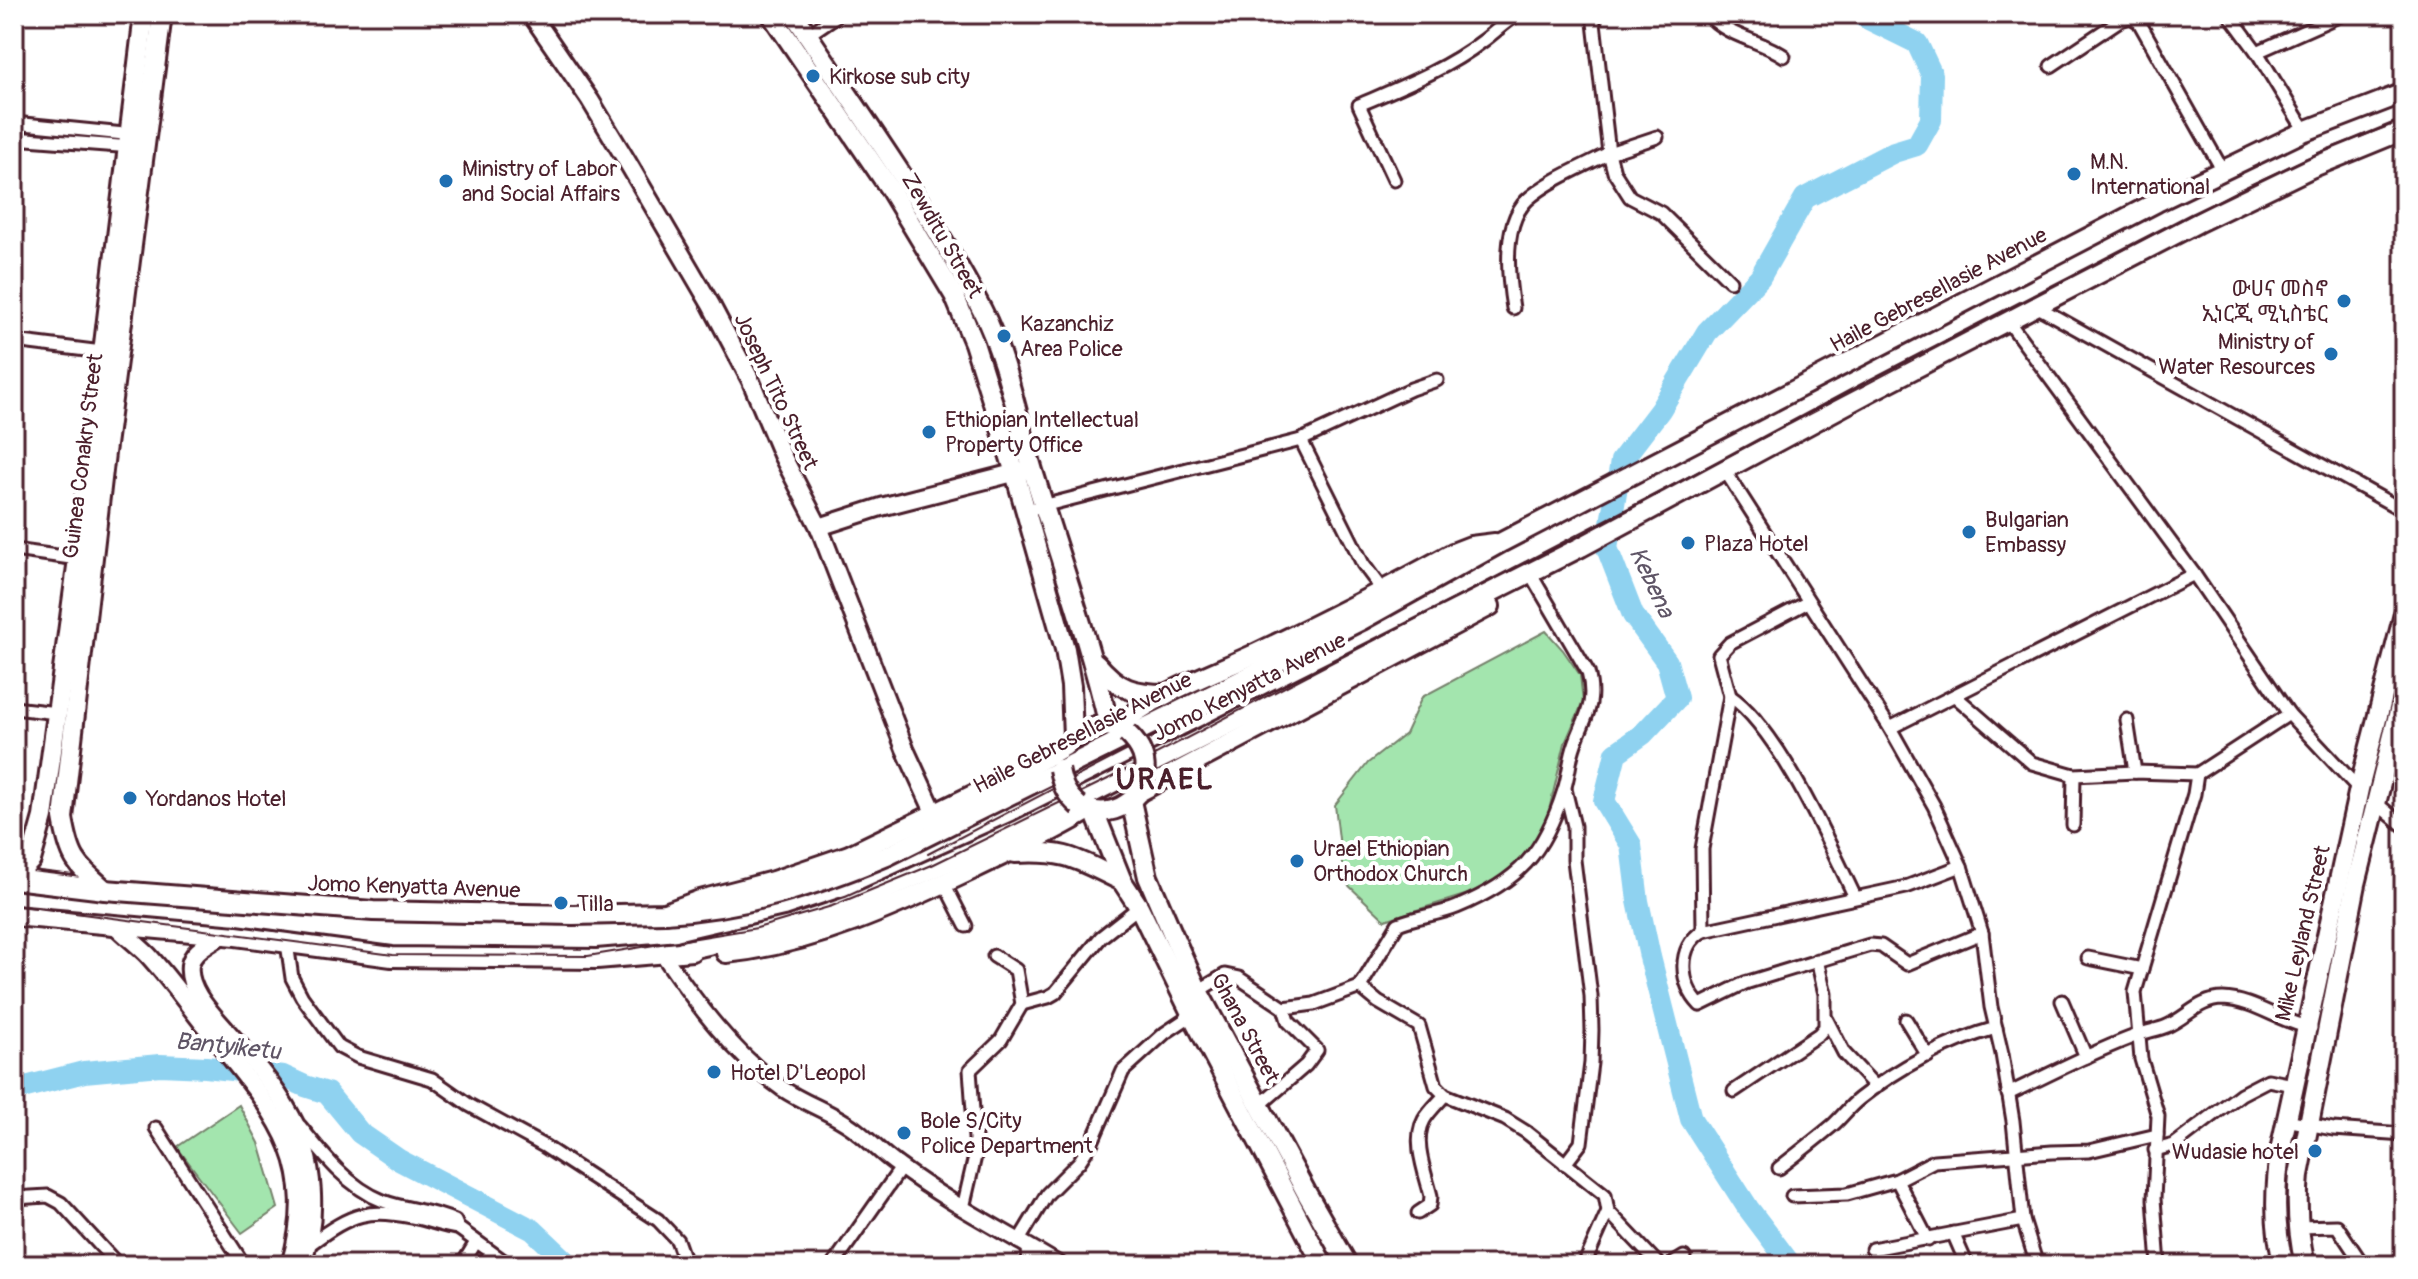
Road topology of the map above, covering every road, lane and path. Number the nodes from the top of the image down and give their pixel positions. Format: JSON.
{"nodes":[{"id":1,"x":144,"y":14,"type":"edge"},
{"id":2,"x":162,"y":14,"type":"edge"},
{"id":3,"x":531,"y":14,"type":"edge"},
{"id":4,"x":771,"y":14,"type":"edge"},
{"id":5,"x":794,"y":14,"type":"edge"},
{"id":6,"x":839,"y":14,"type":"edge"},
{"id":7,"x":1518,"y":14,"type":"edge"},
{"id":8,"x":1593,"y":14,"type":"edge"},
{"id":9,"x":1708,"y":14,"type":"edge"},
{"id":10,"x":2229,"y":14,"type":"edge"},
{"id":11,"x":2343,"y":14,"type":"edge"},
{"id":12,"x":2118,"y":17,"type":"edge"},
{"id":13,"x":808,"y":35,"type":"junction"},
{"id":14,"x":792,"y":47,"type":"junction"},
{"id":15,"x":2257,"y":52,"type":"junction"},
{"id":16,"x":1784,"y":56,"type":"dead end"},
{"id":17,"x":2051,"y":66,"type":"dead end"},
{"id":18,"x":2404,"y":93,"type":"edge"},
{"id":19,"x":14,"y":123,"type":"edge"},
{"id":20,"x":2404,"y":130,"type":"edge"},
{"id":21,"x":2305,"y":131,"type":"junction"},
{"id":22,"x":1657,"y":137,"type":"dead end"},
{"id":23,"x":14,"y":138,"type":"edge"},
{"id":24,"x":136,"y":142,"type":"junction"},
{"id":25,"x":1609,"y":153,"type":"junction"},
{"id":26,"x":2223,"y":171,"type":"junction"},
{"id":27,"x":1394,"y":180,"type":"dead end"},
{"id":28,"x":1730,"y":281,"type":"dead end"},
{"id":29,"x":2036,"y":306,"type":"junction"},
{"id":30,"x":117,"y":308,"type":"junction"},
{"id":31,"x":1513,"y":308,"type":"dead end"},
{"id":32,"x":2008,"y":321,"type":"junction"},
{"id":33,"x":14,"y":341,"type":"edge"},
{"id":34,"x":102,"y":352,"type":"junction"},
{"id":35,"x":1437,"y":380,"type":"dead end"},
{"id":36,"x":1301,"y":440,"type":"junction"},
{"id":37,"x":1724,"y":469,"type":"junction"},
{"id":38,"x":1024,"y":470,"type":"junction"},
{"id":39,"x":1035,"y":508,"type":"junction"},
{"id":40,"x":2404,"y":511,"type":"edge"},
{"id":41,"x":819,"y":527,"type":"junction"},
{"id":42,"x":1502,"y":542,"type":"junction"},
{"id":43,"x":14,"y":550,"type":"edge"},
{"id":44,"x":78,"y":559,"type":"junction"},
{"id":45,"x":2194,"y":574,"type":"junction"},
{"id":46,"x":1526,"y":575,"type":"junction"},
{"id":47,"x":1383,"y":591,"type":"junction"},
{"id":48,"x":1808,"y":602,"type":"junction"},
{"id":49,"x":2404,"y":614,"type":"edge"},
{"id":50,"x":1092,"y":657,"type":"junction"},
{"id":51,"x":71,"y":664,"type":"junction"},
{"id":52,"x":2404,"y":691,"type":"edge"},
{"id":53,"x":1169,"y":694,"type":"junction"},
{"id":54,"x":1730,"y":696,"type":"junction"},
{"id":55,"x":1955,"y":696,"type":"junction"},
{"id":56,"x":14,"y":708,"type":"edge"},
{"id":57,"x":57,"y":713,"type":"junction"},
{"id":58,"x":2289,"y":714,"type":"junction"},
{"id":59,"x":2376,"y":719,"type":"junction"},
{"id":60,"x":2127,"y":720,"type":"dead end"},
{"id":61,"x":2395,"y":724,"type":"junction"},
{"id":62,"x":1890,"y":728,"type":"junction"},
{"id":63,"x":1117,"y":729,"type":"junction"},
{"id":64,"x":1069,"y":742,"type":"junction"},
{"id":65,"x":2135,"y":772,"type":"junction"},
{"id":66,"x":2197,"y":774,"type":"junction"},
{"id":67,"x":2074,"y":775,"type":"junction"},
{"id":68,"x":1565,"y":788,"type":"junction"},
{"id":69,"x":2359,"y":789,"type":"junction"},
{"id":70,"x":1138,"y":791,"type":"junction"},
{"id":71,"x":2376,"y":803,"type":"junction"},
{"id":72,"x":1087,"y":809,"type":"junction"},
{"id":73,"x":934,"y":812,"type":"junction"},
{"id":74,"x":43,"y":817,"type":"junction"},
{"id":75,"x":63,"y":818,"type":"junction"},
{"id":76,"x":2073,"y":825,"type":"dead end"},
{"id":77,"x":2404,"y":826,"type":"edge"},
{"id":78,"x":1005,"y":854,"type":"junction"},
{"id":79,"x":1961,"y":866,"type":"junction"},
{"id":80,"x":14,"y":878,"type":"edge"},
{"id":81,"x":1122,"y":881,"type":"junction"},
{"id":82,"x":944,"y":883,"type":"junction"},
{"id":83,"x":105,"y":890,"type":"junction"},
{"id":84,"x":1855,"y":897,"type":"junction"},
{"id":85,"x":1139,"y":907,"type":"junction"},
{"id":86,"x":665,"y":913,"type":"junction"},
{"id":87,"x":14,"y":916,"type":"edge"},
{"id":88,"x":116,"y":926,"type":"junction"},
{"id":89,"x":966,"y":926,"type":"dead end"},
{"id":90,"x":1703,"y":931,"type":"junction"},
{"id":91,"x":1982,"y":933,"type":"junction"},
{"id":92,"x":220,"y":936,"type":"junction"},
{"id":93,"x":287,"y":943,"type":"junction"},
{"id":94,"x":682,"y":951,"type":"junction"},
{"id":95,"x":662,"y":953,"type":"junction"},
{"id":96,"x":994,"y":956,"type":"dead end"},
{"id":97,"x":2088,"y":958,"type":"dead end"},
{"id":98,"x":1817,"y":960,"type":"junction"},
{"id":99,"x":2142,"y":969,"type":"junction"},
{"id":100,"x":1360,"y":987,"type":"junction"},
{"id":101,"x":1198,"y":991,"type":"junction"},
{"id":102,"x":2062,"y":1001,"type":"dead end"},
{"id":103,"x":1022,"y":1004,"type":"junction"},
{"id":104,"x":1284,"y":1008,"type":"junction"},
{"id":105,"x":1192,"y":1015,"type":"junction"},
{"id":106,"x":1827,"y":1020,"type":"junction"},
{"id":107,"x":1906,"y":1020,"type":"dead end"},
{"id":108,"x":2306,"y":1027,"type":"junction"},
{"id":109,"x":1996,"y":1028,"type":"junction"},
{"id":110,"x":218,"y":1031,"type":"junction"},
{"id":111,"x":2327,"y":1031,"type":"junction"},
{"id":112,"x":2139,"y":1034,"type":"junction"},
{"id":113,"x":1928,"y":1056,"type":"junction"},
{"id":114,"x":2086,"y":1057,"type":"junction"},
{"id":115,"x":2293,"y":1085,"type":"junction"},
{"id":116,"x":263,"y":1086,"type":"junction"},
{"id":117,"x":1876,"y":1087,"type":"junction"},
{"id":118,"x":1734,"y":1091,"type":"dead end"},
{"id":119,"x":2008,"y":1094,"type":"junction"},
{"id":120,"x":1445,"y":1095,"type":"junction"},
{"id":121,"x":1261,"y":1104,"type":"junction"},
{"id":122,"x":273,"y":1112,"type":"junction"},
{"id":123,"x":291,"y":1115,"type":"junction"},
{"id":124,"x":2286,"y":1120,"type":"junction"},
{"id":125,"x":2309,"y":1125,"type":"junction"},
{"id":126,"x":156,"y":1128,"type":"dead end"},
{"id":127,"x":2157,"y":1135,"type":"junction"},
{"id":128,"x":2402,"y":1137,"type":"edge"},
{"id":129,"x":2155,"y":1150,"type":"junction"},
{"id":130,"x":2015,"y":1156,"type":"junction"},
{"id":131,"x":1565,"y":1164,"type":"junction"},
{"id":132,"x":901,"y":1168,"type":"junction"},
{"id":133,"x":1779,"y":1168,"type":"dead end"},
{"id":134,"x":1897,"y":1180,"type":"junction"},
{"id":135,"x":1792,"y":1196,"type":"dead end"},
{"id":136,"x":14,"y":1198,"type":"edge"},
{"id":137,"x":963,"y":1208,"type":"junction"},
{"id":138,"x":1608,"y":1211,"type":"junction"},
{"id":139,"x":1418,"y":1213,"type":"dead end"},
{"id":140,"x":2023,"y":1220,"type":"junction"},
{"id":141,"x":2298,"y":1227,"type":"junction"},
{"id":142,"x":458,"y":1228,"type":"junction"},
{"id":143,"x":1953,"y":1233,"type":"junction"},
{"id":144,"x":1928,"y":1240,"type":"junction"},
{"id":145,"x":476,"y":1242,"type":"junction"},
{"id":146,"x":310,"y":1244,"type":"junction"},
{"id":147,"x":1023,"y":1244,"type":"junction"},
{"id":148,"x":1872,"y":1249,"type":"dead end"},
{"id":149,"x":1684,"y":1257,"type":"dead end"},
{"id":150,"x":118,"y":1265,"type":"edge"},
{"id":151,"x":244,"y":1265,"type":"edge"},
{"id":152,"x":290,"y":1265,"type":"edge"},
{"id":153,"x":301,"y":1265,"type":"edge"},
{"id":154,"x":462,"y":1265,"type":"edge"},
{"id":155,"x":509,"y":1265,"type":"edge"},
{"id":156,"x":679,"y":1265,"type":"edge"},
{"id":157,"x":833,"y":1265,"type":"edge"},
{"id":158,"x":1029,"y":1265,"type":"edge"},
{"id":159,"x":1060,"y":1265,"type":"edge"},
{"id":160,"x":1323,"y":1265,"type":"edge"},
{"id":161,"x":1348,"y":1265,"type":"edge"},
{"id":162,"x":1584,"y":1265,"type":"edge"},
{"id":163,"x":1659,"y":1265,"type":"edge"},
{"id":164,"x":1671,"y":1265,"type":"edge"},
{"id":165,"x":1967,"y":1265,"type":"edge"},
{"id":166,"x":2037,"y":1265,"type":"edge"},
{"id":167,"x":2159,"y":1265,"type":"edge"},
{"id":168,"x":2284,"y":1265,"type":"edge"},
{"id":169,"x":2305,"y":1265,"type":"edge"},
{"id":170,"x":2363,"y":1265,"type":"edge"}],
"edges":[{"from":1,"to":24,"type":"main road","name":"Guinea Conakry Street"},
{"from":2,"to":24,"type":"main road","name":"Guinea Conakry Street"},
{"from":3,"to":41,"type":"main road","name":"Joseph Tito Street"},
{"from":4,"to":14,"type":"main road","name":"Zewditu Street"},
{"from":5,"to":13,"type":"main road","name":"Zewditu Street"},
{"from":6,"to":13,"type":"street"},
{"from":7,"to":27,"type":"street"},
{"from":8,"to":25,"type":"street"},
{"from":9,"to":16,"type":"street"},
{"from":10,"to":15,"type":"street"},
{"from":11,"to":15,"type":"street"},
{"from":12,"to":17,"type":"street"},
{"from":12,"to":26,"type":"street"},
{"from":13,"to":14,"type":"street"},
{"from":13,"to":38,"type":"main road","name":"Zewditu Street"},
{"from":14,"to":38,"type":"main road","name":"Zewditu Street"},
{"from":15,"to":21,"type":"street"},
{"from":18,"to":21,"type":"main road","name":"Haile Gebresellasie Avenue"},
{"from":19,"to":24,"type":"street"},
{"from":20,"to":29,"type":"main road"},
{"from":21,"to":26,"type":"main road","name":"Haile Gebresellasie Avenue"},
{"from":22,"to":25,"type":"street"},
{"from":23,"to":24,"type":"street"},
{"from":24,"to":30,"type":"main road","name":"Guinea Conakry Street"},
{"from":25,"to":28,"type":"street"},
{"from":25,"to":31,"type":"street"},
{"from":26,"to":42,"type":"main road","name":"Haile Gebresellasie Avenue"},
{"from":29,"to":32,"type":"main road"},
{"from":29,"to":40,"type":"street"},
{"from":30,"to":34,"type":"main road","name":"Guinea Conakry Street"},
{"from":30,"to":51,"type":"main road","name":"Guinea Conakry Street"},
{"from":32,"to":37,"type":"main road"},
{"from":32,"to":45,"type":"street"},
{"from":33,"to":34,"type":"street"},
{"from":34,"to":44,"type":"main road","name":"Guinea Conakry Street"},
{"from":35,"to":36,"type":"street"},
{"from":36,"to":39,"type":"street"},
{"from":36,"to":47,"type":"street"},
{"from":37,"to":46,"type":"main road","name":"Jomo Kenyatta Avenue"},
{"from":37,"to":48,"type":"street"},
{"from":38,"to":39,"type":"main road","name":"Zewditu Street"},
{"from":38,"to":41,"type":"main road"},
{"from":39,"to":50,"type":"main road","name":"Zewditu Street"},
{"from":39,"to":64,"type":"main road","name":"Zewditu Street"},
{"from":41,"to":73,"type":"main road","name":"Joseph Tito Street"},
{"from":42,"to":47,"type":"main road","name":"Haile Gebresellasie Avenue"},
{"from":42,"to":86,"type":"main road","name":"Haile Gebresellasie Avenue"},
{"from":43,"to":44,"type":"street"},
{"from":44,"to":51,"type":"main road","name":"Guinea Conakry Street"},
{"from":45,"to":55,"type":"street"},
{"from":45,"to":58,"type":"street"},
{"from":46,"to":68,"type":"street"},
{"from":46,"to":70,"type":"main road"},
{"from":46,"to":94,"type":"main road","name":"Jomo Kenyatta Avenue"},
{"from":47,"to":53,"type":"main road","name":"Haile Gebresellasie Avenue"},
{"from":48,"to":54,"type":"street"},
{"from":48,"to":62,"type":"street"},
{"from":49,"to":59,"type":"main road","name":"Mike Leyland Street"},
{"from":50,"to":53,"type":"main road"},
{"from":50,"to":63,"type":"main road","name":"Zewditu Street"},
{"from":51,"to":57,"type":"main road","name":"Guinea Conakry Street"},
{"from":51,"to":75,"type":"main road","name":"Guinea Conakry Street"},
{"from":52,"to":61,"type":"main road","name":"Mike Leyland Street"},
{"from":53,"to":63,"type":"main road","name":"Haile Gebresellasie Avenue"},
{"from":54,"to":84,"type":"street"},
{"from":54,"to":90,"type":"street"},
{"from":55,"to":62,"type":"street"},
{"from":55,"to":67,"type":"street"},
{"from":56,"to":57,"type":"street"},
{"from":57,"to":74,"type":"main road","name":"Guinea Conakry Street"},
{"from":58,"to":66,"type":"street"},
{"from":58,"to":69,"type":"street"},
{"from":59,"to":61,"type":"main road"},
{"from":59,"to":69,"type":"main road","name":"Mike Leyland Street"},
{"from":60,"to":65,"type":"street"},
{"from":61,"to":71,"type":"main road","name":"Mike Leyland Street"},
{"from":62,"to":79,"type":"street"},
{"from":63,"to":64,"type":"main road"},
{"from":63,"to":70,"type":"main road","bridge":true},
{"from":64,"to":72,"type":"main road","bridge":true},
{"from":64,"to":73,"type":"main road","name":"Jomo Kenyatta Avenue"},
{"from":65,"to":66,"type":"street"},
{"from":65,"to":67,"type":"street"},
{"from":66,"to":99,"type":"street"},
{"from":67,"to":76,"type":"street"},
{"from":68,"to":100,"type":"street"},
{"from":68,"to":131,"type":"street"},
{"from":69,"to":108,"type":"main road","name":"Mike Leyland Street"},
{"from":70,"to":72,"type":"main road"},
{"from":70,"to":101,"type":"main road","name":"Ghana Street"},
{"from":71,"to":77,"type":"street"},
{"from":71,"to":111,"type":"main road","name":"Mike Leyland Street"},
{"from":72,"to":78,"type":"main road"},
{"from":72,"to":81,"type":"main road","name":"Ghana Street"},
{"from":73,"to":86,"type":"main road","name":"Jomo Kenyatta Avenue"},
{"from":74,"to":75,"type":"main road"},
{"from":74,"to":80,"type":"main road","name":"Guinea Conakry Street"},
{"from":75,"to":83,"type":"main road","name":"Guinea Conakry Street"},
{"from":78,"to":81,"type":"main road"},
{"from":78,"to":82,"type":"main road"},
{"from":79,"to":84,"type":"street"},
{"from":79,"to":91,"type":"street"},
{"from":80,"to":83,"type":"main road","name":"Jomo Kenyatta Avenue"},
{"from":81,"to":85,"type":"main road","name":"Ghana Street"},
{"from":82,"to":89,"type":"street"},
{"from":82,"to":94,"type":"main road"},
{"from":83,"to":86,"type":"main road","name":"Jomo Kenyatta Avenue"},
{"from":84,"to":90,"type":"street"},
{"from":85,"to":103,"type":"street"},
{"from":85,"to":105,"type":"main road","name":"Ghana Street"},
{"from":87,"to":88,"type":"main road"},
{"from":88,"to":92,"type":"main road"},
{"from":88,"to":110,"type":"main road"},
{"from":90,"to":98,"type":"street"},
{"from":91,"to":98,"type":"street"},
{"from":91,"to":109,"type":"street"},
{"from":92,"to":93,"type":"main road"},
{"from":92,"to":110,"type":"main road"},
{"from":93,"to":95,"type":"main road"},
{"from":93,"to":156,"type":"street"},
{"from":94,"to":95,"type":"main road"},
{"from":95,"to":132,"type":"street"},
{"from":96,"to":103,"type":"street"},
{"from":97,"to":99,"type":"street"},
{"from":98,"to":106,"type":"street"},
{"from":99,"to":112,"type":"street"},
{"from":100,"to":104,"type":"street"},
{"from":100,"to":120,"type":"street"},
{"from":101,"to":104,"type":"street"},
{"from":101,"to":121,"type":"main road","name":"Ghana Street"},
{"from":102,"to":114,"type":"street"},
{"from":103,"to":137,"type":"street"},
{"from":104,"to":121,"type":"street"},
{"from":105,"to":147,"type":"street"},
{"from":105,"to":160,"type":"main road","name":"Ghana Street"},
{"from":106,"to":117,"type":"street"},
{"from":106,"to":118,"type":"street"},
{"from":107,"to":113,"type":"street"},
{"from":108,"to":111,"type":"street"},
{"from":108,"to":112,"type":"street"},
{"from":108,"to":115,"type":"main road","name":"Mike Leyland Street"},
{"from":109,"to":113,"type":"street"},
{"from":109,"to":119,"type":"street"},
{"from":110,"to":116,"type":"main road"},
{"from":111,"to":125,"type":"main road","name":"Mike Leyland Street"},
{"from":112,"to":114,"type":"street"},
{"from":112,"to":127,"type":"street"},
{"from":113,"to":117,"type":"street"},
{"from":114,"to":119,"type":"street"},
{"from":115,"to":124,"type":"main road","name":"Mike Leyland Street"},
{"from":115,"to":129,"type":"street"},
{"from":116,"to":122,"type":"main road"},
{"from":116,"to":123,"type":"main road"},
{"from":117,"to":133,"type":"street"},
{"from":119,"to":130,"type":"street"},
{"from":120,"to":131,"type":"street"},
{"from":120,"to":139,"type":"street"},
{"from":121,"to":161,"type":"main road","name":"Ghana Street"},
{"from":122,"to":123,"type":"street"},
{"from":122,"to":152,"type":"main road"},
{"from":123,"to":142,"type":"street"},
{"from":123,"to":146,"type":"main road"},
{"from":124,"to":125,"type":"street"},
{"from":124,"to":168,"type":"main road","name":"Mike Leyland Street"},
{"from":125,"to":128,"type":"street"},
{"from":125,"to":141,"type":"main road","name":"Mike Leyland Street"},
{"from":126,"to":151,"type":"street"},
{"from":127,"to":129,"type":"street"},
{"from":127,"to":130,"type":"street"},
{"from":129,"to":167,"type":"street"},
{"from":130,"to":134,"type":"street"},
{"from":130,"to":140,"type":"street"},
{"from":131,"to":138,"type":"street"},
{"from":132,"to":137,"type":"street"},
{"from":132,"to":157,"type":"street"},
{"from":134,"to":135,"type":"street"},
{"from":134,"to":144,"type":"street"},
{"from":136,"to":150,"type":"street"},
{"from":137,"to":147,"type":"street"},
{"from":138,"to":162,"type":"street"},
{"from":138,"to":163,"type":"street"},
{"from":140,"to":143,"type":"street"},
{"from":140,"to":166,"type":"street"},
{"from":141,"to":169,"type":"main road","name":"Mike Leyland Street"},
{"from":141,"to":170,"type":"street"},
{"from":142,"to":145,"type":"street"},
{"from":142,"to":146,"type":"street"},
{"from":143,"to":144,"type":"street"},
{"from":143,"to":165,"type":"street"},
{"from":144,"to":148,"type":"street"},
{"from":145,"to":154,"type":"street"},
{"from":145,"to":155,"type":"street"},
{"from":146,"to":153,"type":"main road"},
{"from":147,"to":158,"type":"street"},
{"from":147,"to":159,"type":"street"},
{"from":149,"to":164,"type":"street"}]}
